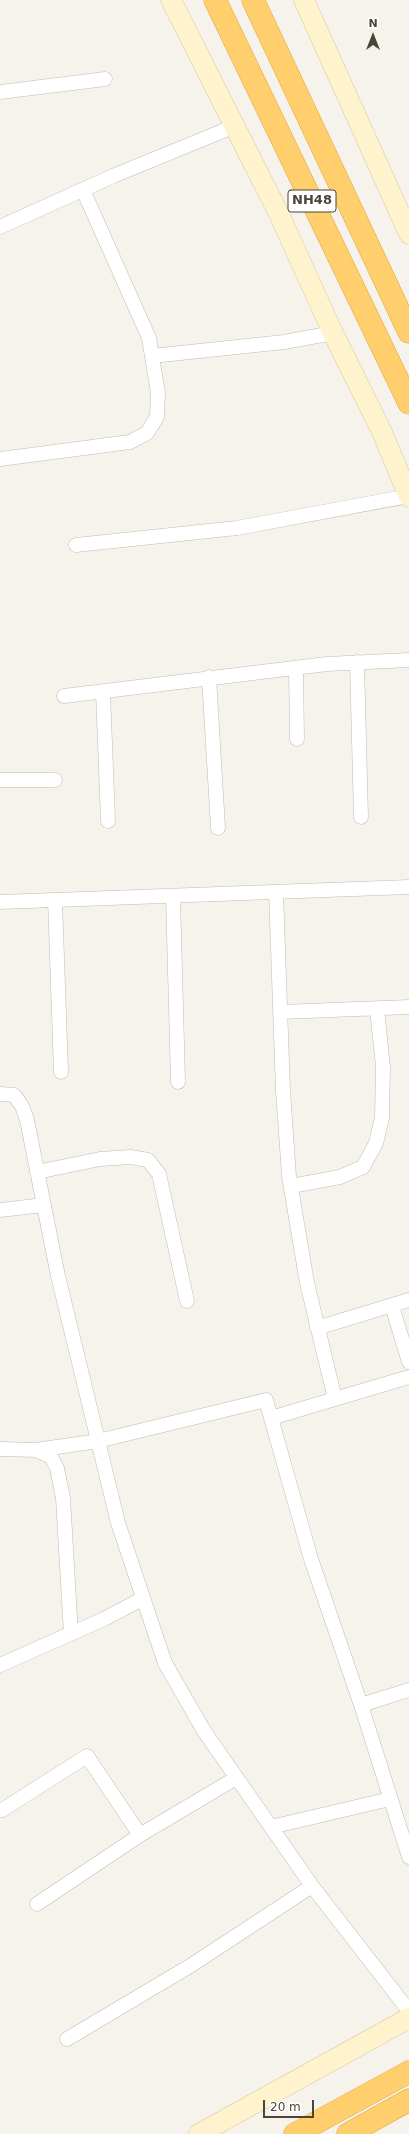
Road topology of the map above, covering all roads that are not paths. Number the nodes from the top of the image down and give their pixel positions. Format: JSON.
{"nodes":[{"id":1,"x":171,"y":0,"type":"edge"},
{"id":2,"x":215,"y":0,"type":"edge"},
{"id":3,"x":253,"y":0,"type":"edge"},
{"id":4,"x":304,"y":0,"type":"edge"},
{"id":5,"x":104,"y":79,"type":"dead end"},
{"id":6,"x":0,"y":92,"type":"edge"},
{"id":7,"x":235,"y":126,"type":"junction"},
{"id":8,"x":83,"y":190,"type":"junction"},
{"id":9,"x":0,"y":227,"type":"edge"},
{"id":10,"x":409,"y":234,"type":"edge"},
{"id":11,"x":409,"y":332,"type":"edge"},
{"id":12,"x":333,"y":333,"type":"junction"},
{"id":13,"x":152,"y":356,"type":"junction"},
{"id":14,"x":409,"y":403,"type":"edge"},
{"id":15,"x":0,"y":459,"type":"edge"},
{"id":16,"x":409,"y":497,"type":"edge"},
{"id":17,"x":76,"y":545,"type":"dead end"},
{"id":18,"x":409,"y":660,"type":"edge"},
{"id":19,"x":357,"y":662,"type":"junction"},
{"id":20,"x":296,"y":668,"type":"junction"},
{"id":21,"x":209,"y":677,"type":"junction"},
{"id":22,"x":104,"y":692,"type":"junction"},
{"id":23,"x":64,"y":696,"type":"dead end"},
{"id":24,"x":297,"y":739,"type":"dead end"},
{"id":25,"x":0,"y":780,"type":"edge"},
{"id":26,"x":55,"y":780,"type":"dead end"},
{"id":27,"x":361,"y":817,"type":"dead end"},
{"id":28,"x":108,"y":821,"type":"dead end"},
{"id":29,"x":218,"y":828,"type":"dead end"},
{"id":30,"x":409,"y":887,"type":"edge"},
{"id":31,"x":276,"y":892,"type":"junction"},
{"id":32,"x":173,"y":896,"type":"junction"},
{"id":33,"x":55,"y":900,"type":"junction"},
{"id":34,"x":0,"y":902,"type":"edge"},
{"id":35,"x":409,"y":1007,"type":"edge"},
{"id":36,"x":377,"y":1009,"type":"junction"},
{"id":37,"x":281,"y":1012,"type":"junction"},
{"id":38,"x":61,"y":1072,"type":"dead end"},
{"id":39,"x":178,"y":1082,"type":"dead end"},
{"id":40,"x":0,"y":1094,"type":"edge"},
{"id":41,"x":37,"y":1172,"type":"junction"},
{"id":42,"x":291,"y":1186,"type":"junction"},
{"id":43,"x":44,"y":1205,"type":"junction"},
{"id":44,"x":0,"y":1210,"type":"edge"},
{"id":45,"x":409,"y":1300,"type":"edge"},
{"id":46,"x":187,"y":1301,"type":"dead end"},
{"id":47,"x":392,"y":1306,"type":"junction"},
{"id":48,"x":317,"y":1328,"type":"junction"},
{"id":49,"x":409,"y":1362,"type":"edge"},
{"id":50,"x":409,"y":1377,"type":"edge"},
{"id":51,"x":335,"y":1399,"type":"junction"},
{"id":52,"x":271,"y":1418,"type":"junction"},
{"id":53,"x":98,"y":1441,"type":"junction"},
{"id":54,"x":0,"y":1449,"type":"edge"},
{"id":55,"x":36,"y":1450,"type":"junction"},
{"id":56,"x":142,"y":1599,"type":"junction"},
{"id":57,"x":71,"y":1634,"type":"junction"},
{"id":58,"x":0,"y":1666,"type":"edge"},
{"id":59,"x":409,"y":1690,"type":"edge"},
{"id":60,"x":361,"y":1705,"type":"junction"},
{"id":61,"x":236,"y":1778,"type":"junction"},
{"id":62,"x":390,"y":1799,"type":"junction"},
{"id":63,"x":2,"y":1810,"type":"dead end"},
{"id":64,"x":270,"y":1827,"type":"junction"},
{"id":65,"x":140,"y":1835,"type":"junction"},
{"id":66,"x":409,"y":1857,"type":"edge"},
{"id":67,"x":312,"y":1886,"type":"junction"},
{"id":68,"x":37,"y":1904,"type":"dead end"},
{"id":69,"x":409,"y":2011,"type":"edge"},
{"id":70,"x":409,"y":2018,"type":"edge"},
{"id":71,"x":67,"y":2039,"type":"dead end"},
{"id":72,"x":409,"y":2072,"type":"edge"},
{"id":73,"x":409,"y":2100,"type":"edge"},
{"id":74,"x":199,"y":2134,"type":"edge"},
{"id":75,"x":295,"y":2134,"type":"edge"},
{"id":76,"x":348,"y":2134,"type":"edge"}],
"edges":[{"from":1,"to":7,"type":"street"},
{"from":2,"to":14,"type":"highway","number":"NH48"},
{"from":3,"to":11,"type":"highway","number":"NH48"},
{"from":4,"to":10,"type":"street"},
{"from":5,"to":6,"type":"street"},
{"from":7,"to":8,"type":"street"},
{"from":7,"to":12,"type":"street"},
{"from":8,"to":9,"type":"street"},
{"from":8,"to":13,"type":"street"},
{"from":12,"to":13,"type":"street"},
{"from":12,"to":16,"type":"street"},
{"from":13,"to":15,"type":"street"},
{"from":16,"to":17,"type":"street"},
{"from":18,"to":19,"type":"street"},
{"from":19,"to":20,"type":"street"},
{"from":19,"to":27,"type":"street"},
{"from":20,"to":21,"type":"street"},
{"from":20,"to":24,"type":"street"},
{"from":21,"to":22,"type":"street"},
{"from":21,"to":29,"type":"street"},
{"from":22,"to":23,"type":"street"},
{"from":22,"to":28,"type":"street"},
{"from":25,"to":26,"type":"street"},
{"from":30,"to":31,"type":"street"},
{"from":31,"to":32,"type":"street"},
{"from":31,"to":37,"type":"street"},
{"from":32,"to":33,"type":"street"},
{"from":32,"to":39,"type":"street"},
{"from":33,"to":34,"type":"street"},
{"from":33,"to":38,"type":"street"},
{"from":35,"to":36,"type":"street"},
{"from":36,"to":37,"type":"street"},
{"from":36,"to":42,"type":"street"},
{"from":37,"to":42,"type":"street"},
{"from":40,"to":41,"type":"street"},
{"from":41,"to":43,"type":"street"},
{"from":41,"to":46,"type":"street"},
{"from":42,"to":48,"type":"street"},
{"from":43,"to":44,"type":"street"},
{"from":43,"to":53,"type":"street"},
{"from":45,"to":47,"type":"street"},
{"from":47,"to":48,"type":"street"},
{"from":47,"to":49,"type":"street"},
{"from":48,"to":51,"type":"street"},
{"from":50,"to":51,"type":"street"},
{"from":51,"to":52,"type":"street"},
{"from":52,"to":53,"type":"street"},
{"from":52,"to":60,"type":"street"},
{"from":53,"to":55,"type":"street"},
{"from":53,"to":56,"type":"street"},
{"from":54,"to":55,"type":"street"},
{"from":55,"to":57,"type":"street"},
{"from":56,"to":57,"type":"street"},
{"from":56,"to":61,"type":"street"},
{"from":57,"to":58,"type":"street"},
{"from":59,"to":60,"type":"street"},
{"from":60,"to":62,"type":"street"},
{"from":61,"to":64,"type":"street"},
{"from":61,"to":65,"type":"street"},
{"from":62,"to":64,"type":"street"},
{"from":62,"to":66,"type":"street"},
{"from":63,"to":65,"type":"street"},
{"from":64,"to":67,"type":"street"},
{"from":65,"to":68,"type":"street"},
{"from":67,"to":69,"type":"street"},
{"from":67,"to":71,"type":"street"},
{"from":70,"to":74,"type":"street"},
{"from":72,"to":75,"type":"highway"},
{"from":73,"to":76,"type":"highway"}]}
